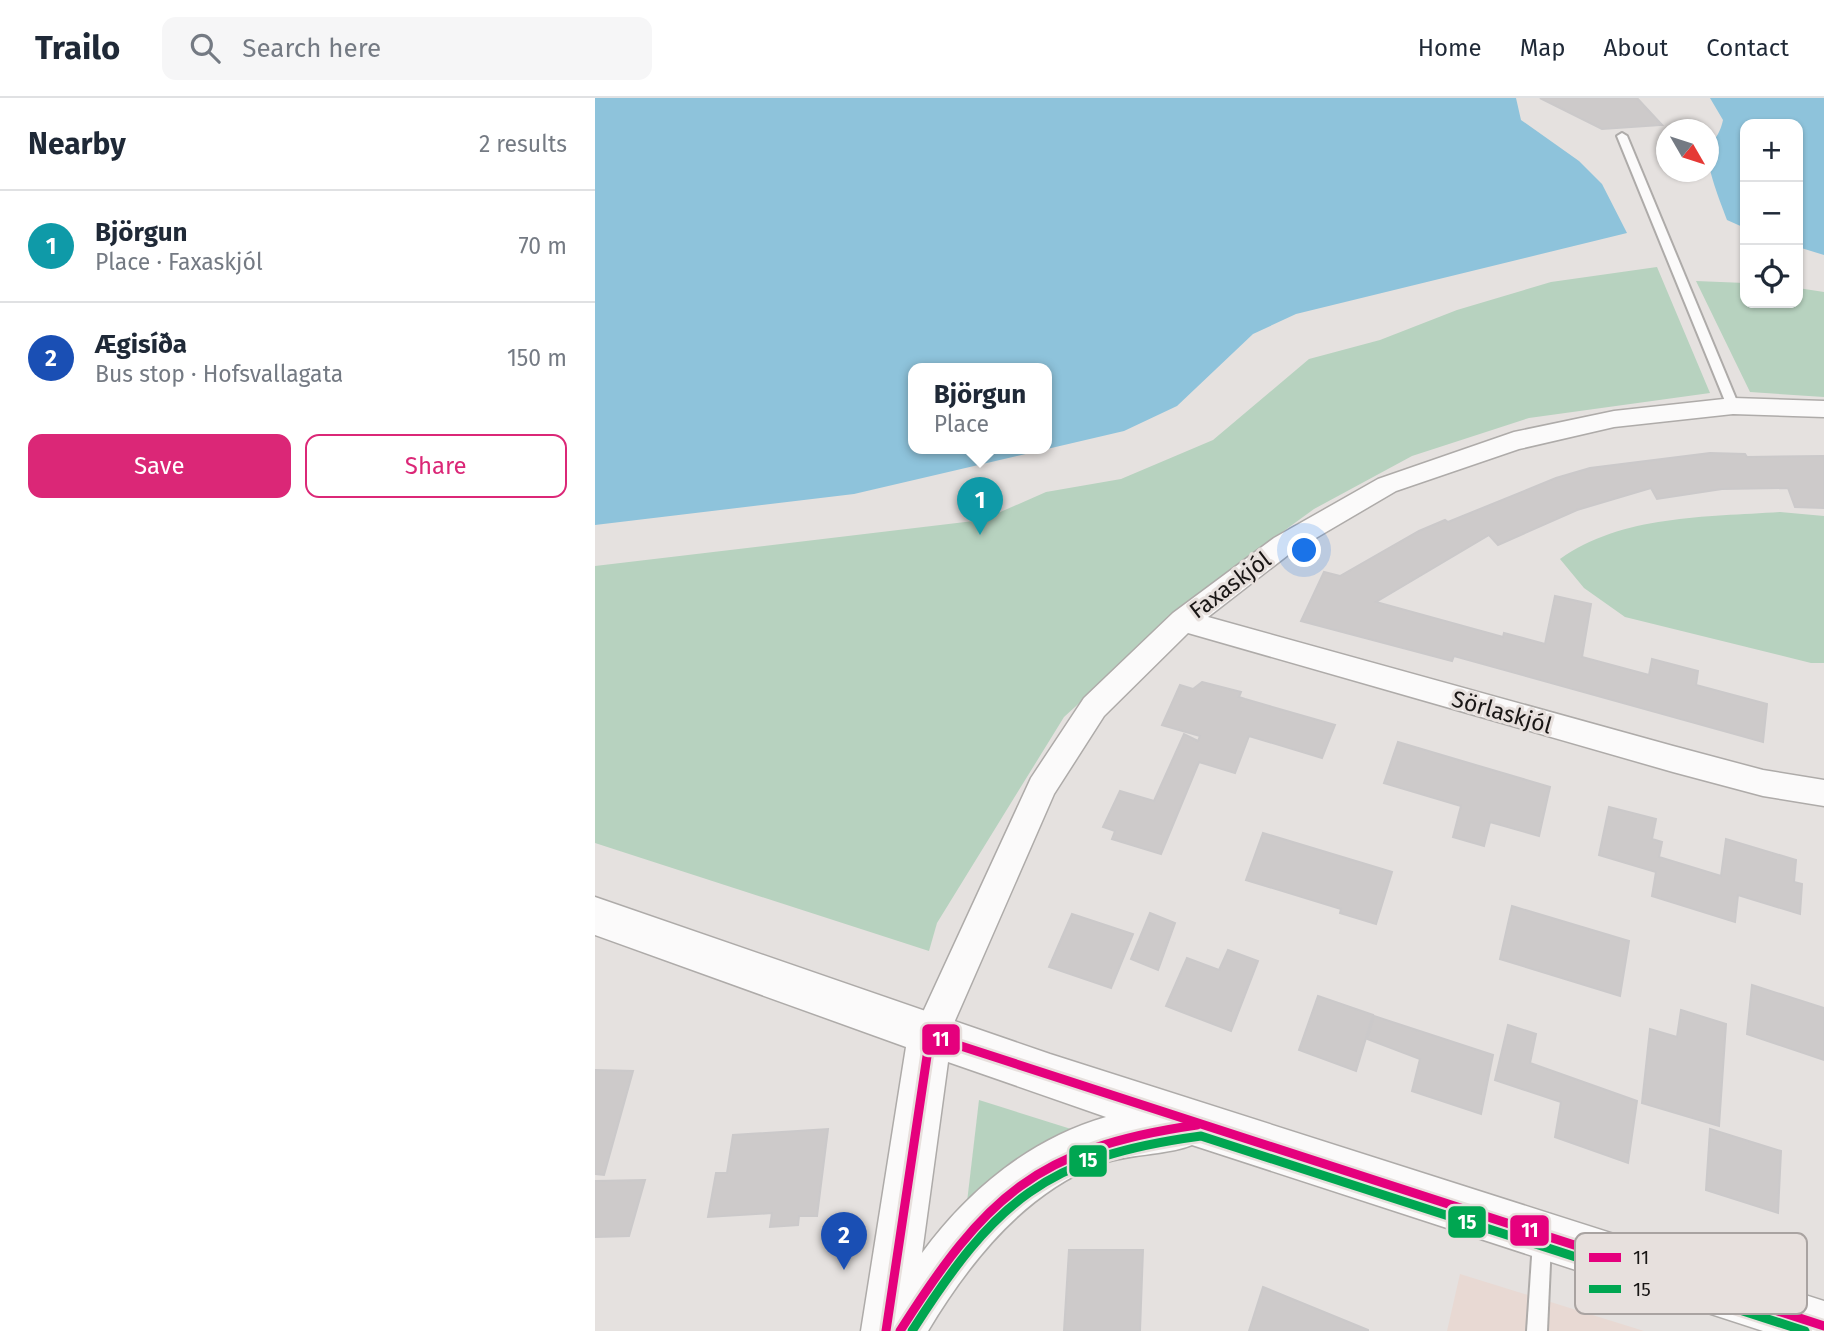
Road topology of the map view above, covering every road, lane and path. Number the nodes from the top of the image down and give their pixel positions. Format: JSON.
{"nodes":[{"id":1,"x":1622,"y":136,"type":"dead end"},
{"id":2,"x":1733,"y":406,"type":"junction"},
{"id":3,"x":1824,"y":409,"type":"edge"},
{"id":4,"x":1183,"y":621,"type":"junction"},
{"id":5,"x":1824,"y":793,"type":"edge"},
{"id":6,"x":595,"y":916,"type":"edge"},
{"id":7,"x":930,"y":1036,"type":"junction"},
{"id":8,"x":1202,"y":1125,"type":"junction"},
{"id":9,"x":1543,"y":1233,"type":"junction"},
{"id":10,"x":1575,"y":1244,"type":"edge"},
{"id":11,"x":1788,"y":1314,"type":"edge"},
{"id":12,"x":1824,"y":1326,"type":"edge"},
{"id":13,"x":886,"y":1331,"type":"edge"},
{"id":14,"x":900,"y":1331,"type":"edge"},
{"id":15,"x":1539,"y":1331,"type":"edge"}],
"edges":[{"from":1,"to":2,"type":"lane"},
{"from":2,"to":3,"type":"street","name":"Faxaskjól"},
{"from":2,"to":4,"type":"street","name":"Faxaskjól"},
{"from":4,"to":5,"type":"street","name":"Sörlaskjól"},
{"from":4,"to":7,"type":"street","name":"Faxaskjól"},
{"from":6,"to":7,"type":"street"},
{"from":7,"to":8,"type":"street"},
{"from":7,"to":13,"type":"street"},
{"from":8,"to":9,"type":"street"},
{"from":8,"to":14,"type":"street"},
{"from":9,"to":10,"type":"street"},
{"from":9,"to":15,"type":"lane"},
{"from":11,"to":12,"type":"street"}]}
